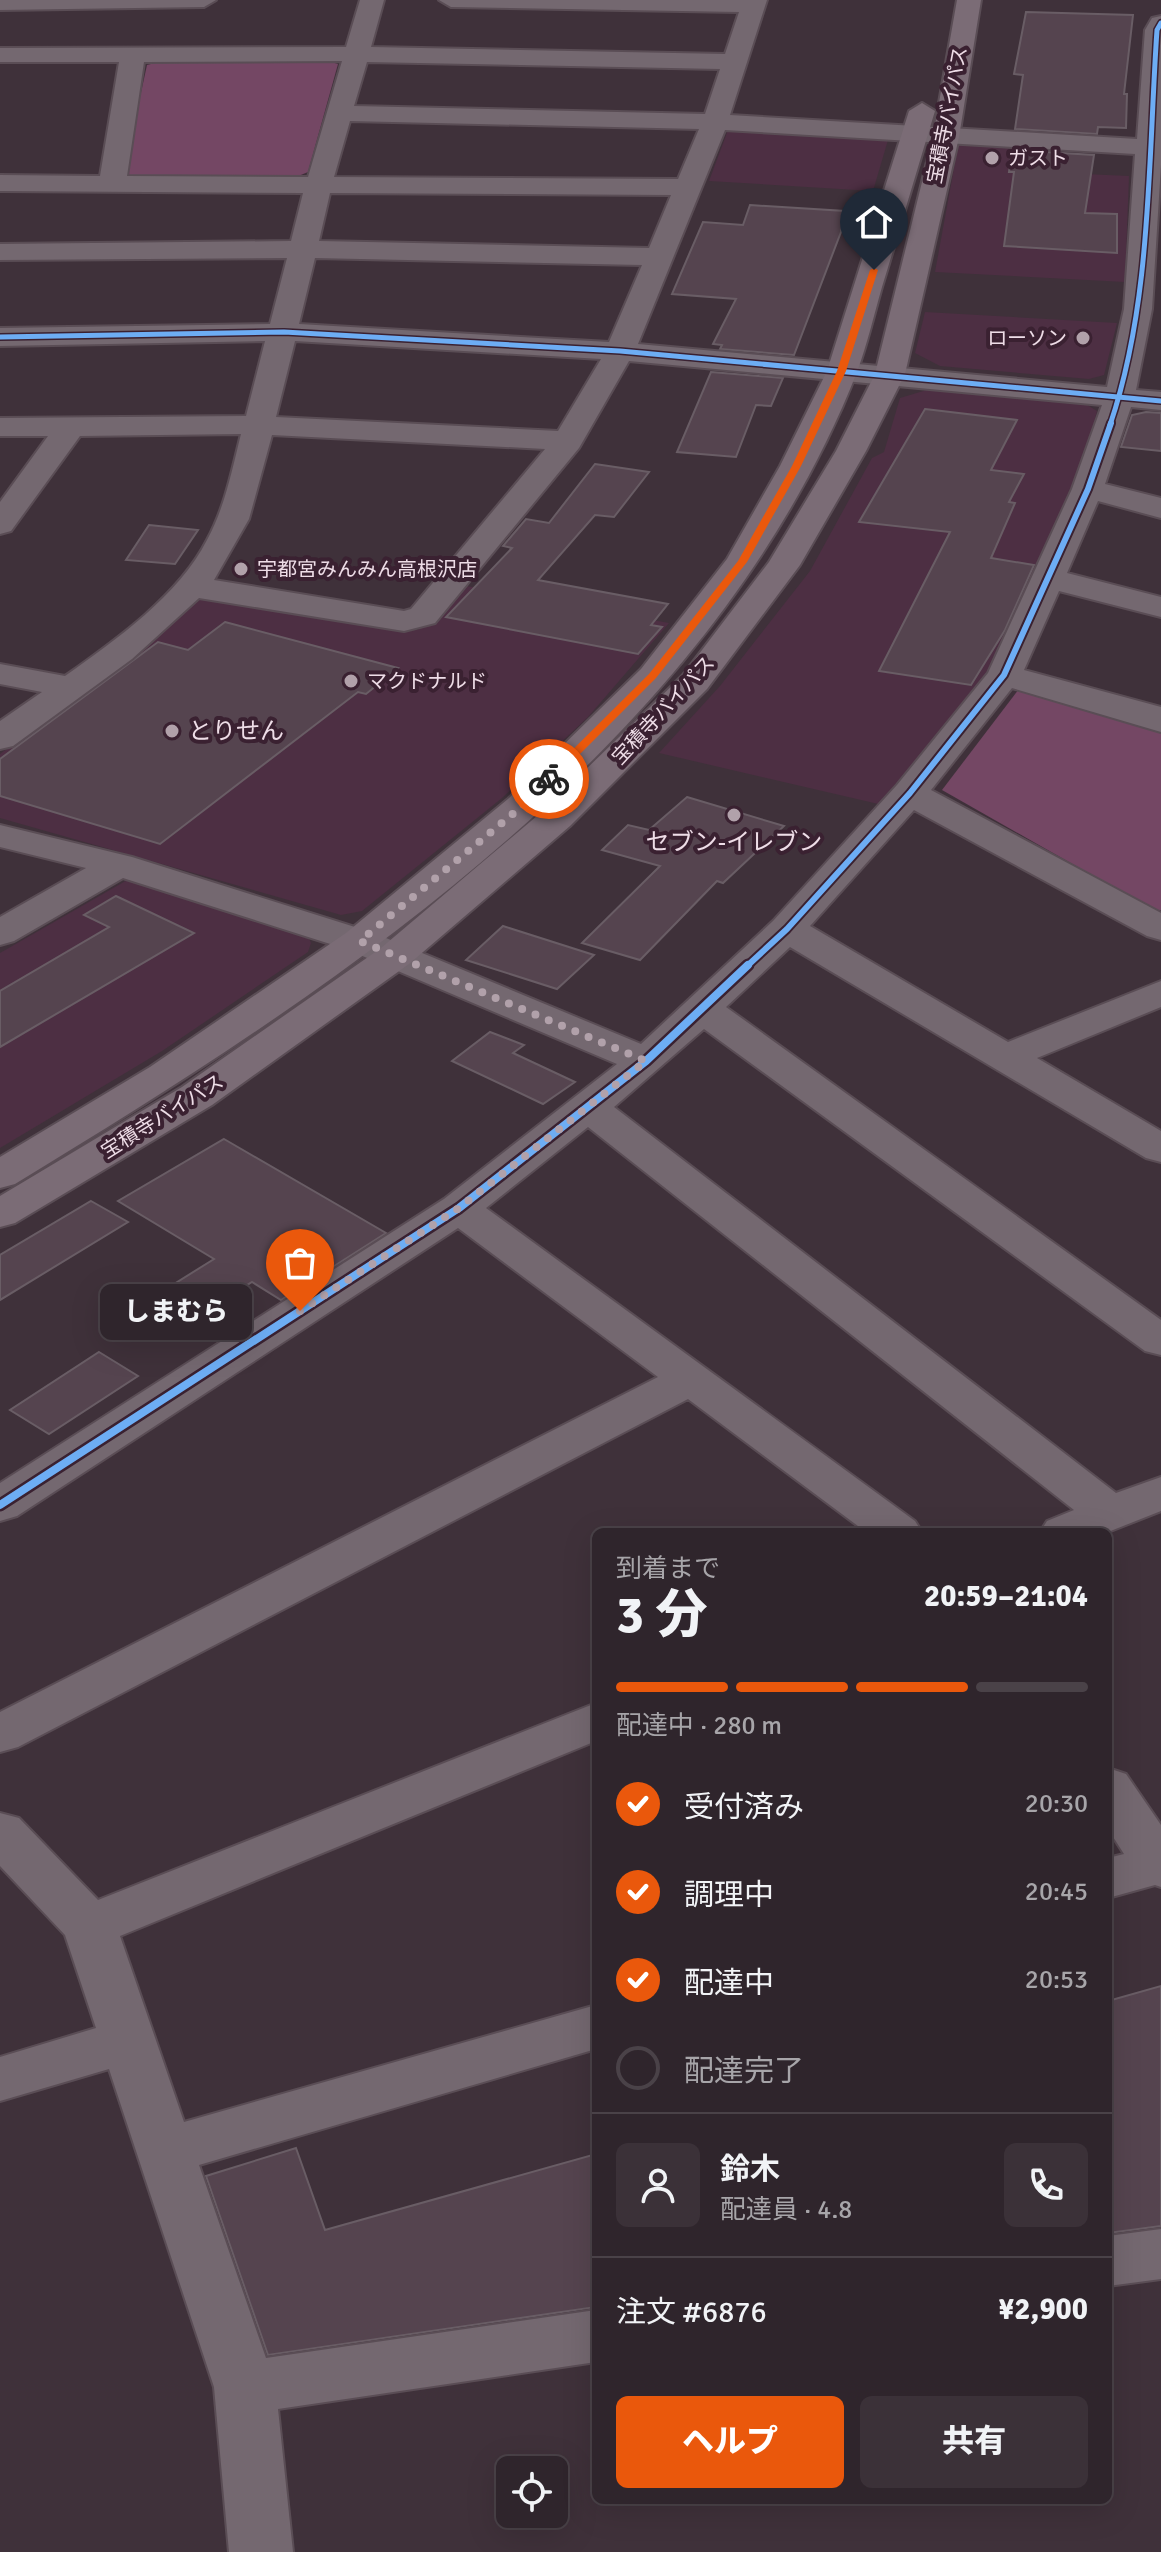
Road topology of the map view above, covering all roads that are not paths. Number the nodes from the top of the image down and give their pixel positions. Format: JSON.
{"nodes":[{"id":1,"x":204,"y":0,"type":"edge"},
{"id":2,"x":372,"y":0,"type":"edge"},
{"id":3,"x":451,"y":0,"type":"edge"},
{"id":4,"x":946,"y":0,"type":"edge"},
{"id":5,"x":969,"y":0,"type":"edge"},
{"id":6,"x":0,"y":3,"type":"edge"},
{"id":7,"x":754,"y":3,"type":"edge"},
{"id":8,"x":1161,"y":23,"type":"edge"},
{"id":9,"x":356,"y":54,"type":"junction"},
{"id":10,"x":0,"y":55,"type":"edge"},
{"id":11,"x":133,"y":55,"type":"junction"},
{"id":12,"x":735,"y":62,"type":"junction"},
{"id":13,"x":339,"y":113,"type":"junction"},
{"id":14,"x":715,"y":122,"type":"junction"},
{"id":15,"x":931,"y":136,"type":"junction"},
{"id":16,"x":1155,"y":148,"type":"edge"},
{"id":17,"x":0,"y":183,"type":"edge"},
{"id":18,"x":112,"y":183,"type":"junction"},
{"id":19,"x":319,"y":184,"type":"junction"},
{"id":20,"x":687,"y":187,"type":"junction"},
{"id":21,"x":304,"y":249,"type":"junction"},
{"id":22,"x":0,"y":252,"type":"edge"},
{"id":23,"x":658,"y":257,"type":"junction"},
{"id":24,"x":1150,"y":310,"type":"edge"},
{"id":25,"x":284,"y":332,"type":"junction"},
{"id":26,"x":0,"y":337,"type":"edge"},
{"id":27,"x":620,"y":351,"type":"junction"},
{"id":28,"x":842,"y":371,"type":"junction"},
{"id":29,"x":890,"y":374,"type":"junction"},
{"id":30,"x":1120,"y":396,"type":"junction"},
{"id":31,"x":1161,"y":401,"type":"edge"},
{"id":32,"x":72,"y":425,"type":"junction"},
{"id":33,"x":259,"y":425,"type":"junction"},
{"id":34,"x":0,"y":427,"type":"edge"},
{"id":35,"x":568,"y":441,"type":"junction"},
{"id":36,"x":1088,"y":489,"type":"junction"},
{"id":37,"x":1161,"y":508,"type":"edge"},
{"id":38,"x":0,"y":524,"type":"edge"},
{"id":39,"x":1048,"y":578,"type":"junction"},
{"id":40,"x":189,"y":586,"type":"junction"},
{"id":41,"x":1161,"y":607,"type":"edge"},
{"id":42,"x":0,"y":674,"type":"edge"},
{"id":43,"x":1004,"y":675,"type":"junction"},
{"id":44,"x":71,"y":687,"type":"junction"},
{"id":45,"x":1161,"y":721,"type":"edge"},
{"id":46,"x":0,"y":738,"type":"edge"},
{"id":47,"x":910,"y":793,"type":"junction"},
{"id":48,"x":0,"y":836,"type":"edge"},
{"id":49,"x":119,"y":865,"type":"junction"},
{"id":50,"x":1161,"y":928,"type":"edge"},
{"id":51,"x":787,"y":929,"type":"junction"},
{"id":52,"x":0,"y":933,"type":"edge"},
{"id":53,"x":360,"y":941,"type":"junction"},
{"id":54,"x":395,"y":956,"type":"junction"},
{"id":55,"x":1161,"y":993,"type":"edge"},
{"id":56,"x":704,"y":1010,"type":"junction"},
{"id":57,"x":1005,"y":1057,"type":"junction"},
{"id":58,"x":646,"y":1061,"type":"junction"},
{"id":59,"x":588,"y":1107,"type":"junction"},
{"id":60,"x":1161,"y":1149,"type":"edge"},
{"id":61,"x":0,"y":1175,"type":"edge"},
{"id":62,"x":459,"y":1208,"type":"junction"},
{"id":63,"x":0,"y":1214,"type":"edge"},
{"id":64,"x":1161,"y":1341,"type":"edge"},
{"id":65,"x":691,"y":1379,"type":"junction"},
{"id":66,"x":1161,"y":1493,"type":"edge"},
{"id":67,"x":0,"y":1505,"type":"edge"},
{"id":68,"x":1110,"y":1513,"type":"junction"},
{"id":69,"x":893,"y":1528,"type":"edge"},
{"id":70,"x":1074,"y":1528,"type":"edge"},
{"id":71,"x":592,"y":1723,"type":"edge"},
{"id":72,"x":0,"y":1734,"type":"edge"},
{"id":73,"x":1112,"y":1793,"type":"edge"},
{"id":74,"x":0,"y":1832,"type":"edge"},
{"id":75,"x":1160,"y":1865,"type":"edge"},
{"id":76,"x":1112,"y":1877,"type":"edge"},
{"id":77,"x":89,"y":1926,"type":"junction"},
{"id":78,"x":592,"y":2028,"type":"edge"},
{"id":79,"x":128,"y":2041,"type":"junction"},
{"id":80,"x":0,"y":2079,"type":"edge"},
{"id":81,"x":165,"y":2151,"type":"junction"},
{"id":82,"x":1161,"y":2254,"type":"edge"},
{"id":83,"x":1112,"y":2260,"type":"edge"},
{"id":84,"x":592,"y":2337,"type":"edge"},
{"id":85,"x":245,"y":2387,"type":"junction"},
{"id":86,"x":261,"y":2552,"type":"edge"}],
"edges":[{"from":1,"to":6,"type":"street"},
{"from":2,"to":9,"type":"street"},
{"from":3,"to":7,"type":"street"},
{"from":4,"to":15,"type":"main road","name":"宝積寺バイパス"},
{"from":5,"to":15,"type":"main road","name":"宝積寺バイパス"},
{"from":7,"to":12,"type":"street"},
{"from":8,"to":16,"type":"street"},
{"from":9,"to":11,"type":"street"},
{"from":9,"to":12,"type":"street"},
{"from":9,"to":13,"type":"street"},
{"from":10,"to":11,"type":"street"},
{"from":11,"to":18,"type":"street"},
{"from":12,"to":14,"type":"street"},
{"from":13,"to":14,"type":"street"},
{"from":13,"to":19,"type":"street"},
{"from":14,"to":15,"type":"street"},
{"from":14,"to":20,"type":"street"},
{"from":15,"to":16,"type":"street"},
{"from":15,"to":28,"type":"main road","name":"宝積寺バイパス"},
{"from":15,"to":29,"type":"main road","name":"宝積寺バイパス"},
{"from":16,"to":24,"type":"street"},
{"from":17,"to":18,"type":"street"},
{"from":18,"to":19,"type":"street"},
{"from":19,"to":20,"type":"street"},
{"from":19,"to":21,"type":"street"},
{"from":20,"to":23,"type":"street"},
{"from":21,"to":22,"type":"street"},
{"from":21,"to":23,"type":"street"},
{"from":21,"to":25,"type":"street"},
{"from":23,"to":27,"type":"street"},
{"from":24,"to":30,"type":"street"},
{"from":25,"to":26,"type":"street"},
{"from":25,"to":27,"type":"street"},
{"from":25,"to":33,"type":"street"},
{"from":27,"to":28,"type":"street"},
{"from":27,"to":35,"type":"street"},
{"from":28,"to":29,"type":"street"},
{"from":28,"to":53,"type":"main road","name":"宝積寺バイパス"},
{"from":29,"to":30,"type":"street"},
{"from":29,"to":54,"type":"main road","name":"宝積寺バイパス"},
{"from":30,"to":31,"type":"street"},
{"from":30,"to":36,"type":"street"},
{"from":32,"to":33,"type":"street"},
{"from":32,"to":34,"type":"street"},
{"from":32,"to":38,"type":"street"},
{"from":33,"to":35,"type":"street"},
{"from":33,"to":40,"type":"street"},
{"from":35,"to":40,"type":"street"},
{"from":36,"to":37,"type":"street"},
{"from":36,"to":39,"type":"street"},
{"from":39,"to":41,"type":"street"},
{"from":39,"to":43,"type":"street"},
{"from":40,"to":44,"type":"street"},
{"from":42,"to":44,"type":"street"},
{"from":43,"to":45,"type":"street"},
{"from":43,"to":47,"type":"street"},
{"from":44,"to":46,"type":"street"},
{"from":47,"to":50,"type":"street"},
{"from":47,"to":51,"type":"street"},
{"from":48,"to":49,"type":"street"},
{"from":49,"to":52,"type":"street"},
{"from":49,"to":53,"type":"street"},
{"from":51,"to":56,"type":"street"},
{"from":51,"to":57,"type":"street"},
{"from":53,"to":54,"type":"street"},
{"from":53,"to":61,"type":"main road","name":"宝積寺バイパス"},
{"from":54,"to":58,"type":"street"},
{"from":54,"to":63,"type":"main road","name":"宝積寺バイパス"},
{"from":55,"to":57,"type":"street"},
{"from":56,"to":58,"type":"street"},
{"from":56,"to":64,"type":"street"},
{"from":57,"to":60,"type":"street"},
{"from":58,"to":59,"type":"street"},
{"from":59,"to":62,"type":"street"},
{"from":59,"to":68,"type":"street"},
{"from":62,"to":65,"type":"street"},
{"from":62,"to":67,"type":"street"},
{"from":65,"to":69,"type":"street"},
{"from":65,"to":72,"type":"street"},
{"from":66,"to":68,"type":"street"},
{"from":68,"to":70,"type":"street"},
{"from":71,"to":77,"type":"street"},
{"from":73,"to":75,"type":"street"},
{"from":74,"to":77,"type":"street"},
{"from":75,"to":76,"type":"street"},
{"from":77,"to":79,"type":"street"},
{"from":78,"to":81,"type":"street"},
{"from":79,"to":80,"type":"street"},
{"from":79,"to":81,"type":"street"},
{"from":81,"to":85,"type":"street"},
{"from":82,"to":83,"type":"street"},
{"from":84,"to":85,"type":"street"},
{"from":85,"to":86,"type":"street"}]}
